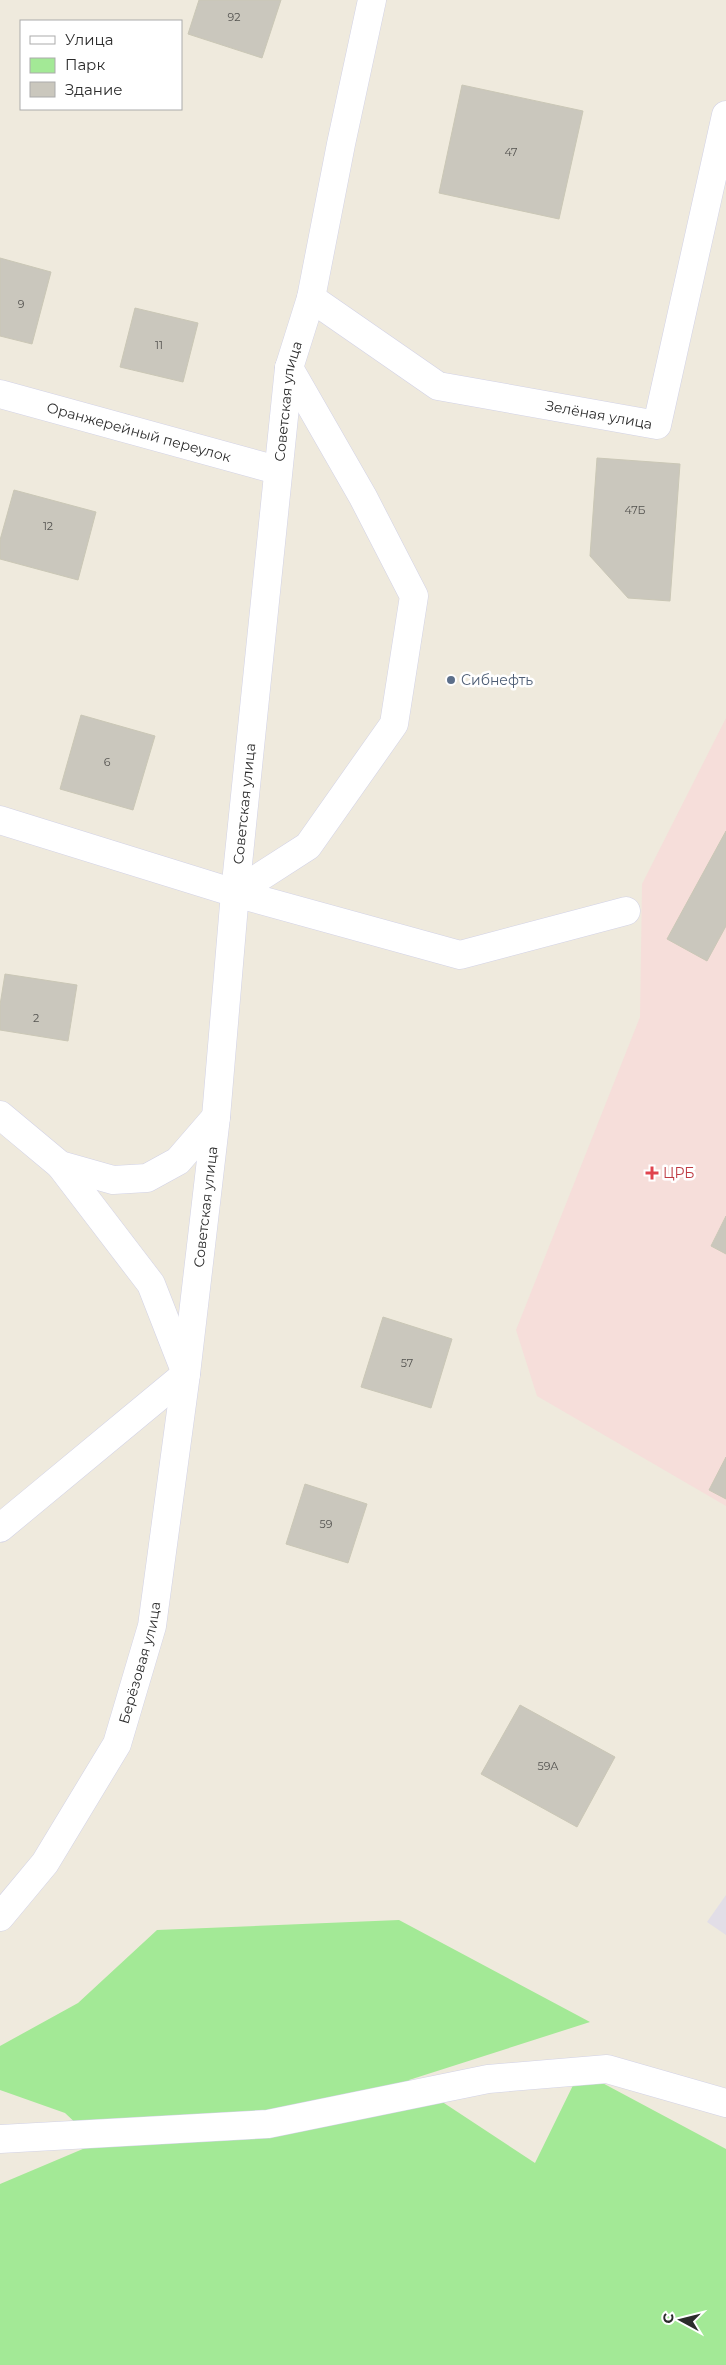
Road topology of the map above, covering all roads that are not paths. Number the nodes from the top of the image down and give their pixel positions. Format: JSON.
{"nodes":[{"id":1,"x":372,"y":0,"type":"edge"},
{"id":2,"x":726,"y":116,"type":"edge"},
{"id":3,"x":311,"y":298,"type":"junction"},
{"id":4,"x":290,"y":368,"type":"junction"},
{"id":5,"x":0,"y":394,"type":"edge"},
{"id":6,"x":277,"y":470,"type":"junction"},
{"id":7,"x":0,"y":820,"type":"edge"},
{"id":8,"x":235,"y":893,"type":"junction"},
{"id":9,"x":626,"y":911,"type":"dead end"},
{"id":10,"x":0,"y":1115,"type":"edge"},
{"id":11,"x":216,"y":1117,"type":"junction"},
{"id":12,"x":60,"y":1165,"type":"junction"},
{"id":13,"x":186,"y":1374,"type":"junction"},
{"id":14,"x":0,"y":1528,"type":"edge"},
{"id":15,"x":0,"y":1917,"type":"edge"},
{"id":16,"x":726,"y":2103,"type":"edge"},
{"id":17,"x":0,"y":2139,"type":"edge"}],
"edges":[{"from":1,"to":3,"type":"street","name":"Советская улица"},
{"from":2,"to":3,"type":"street","name":"Зелёная улица"},
{"from":3,"to":4,"type":"street","name":"Советская улица"},
{"from":4,"to":6,"type":"street","name":"Советская улица"},
{"from":4,"to":8,"type":"street"},
{"from":5,"to":6,"type":"street","name":"Оранжерейный переулок"},
{"from":6,"to":8,"type":"street","name":"Советская улица"},
{"from":7,"to":8,"type":"street"},
{"from":8,"to":9,"type":"street"},
{"from":8,"to":11,"type":"street","name":"Советская улица"},
{"from":10,"to":12,"type":"street"},
{"from":11,"to":12,"type":"street"},
{"from":11,"to":13,"type":"street","name":"Советская улица"},
{"from":12,"to":13,"type":"street"},
{"from":13,"to":14,"type":"street"},
{"from":13,"to":15,"type":"street","name":"Берёзовая улица"},
{"from":16,"to":17,"type":"street"}]}
